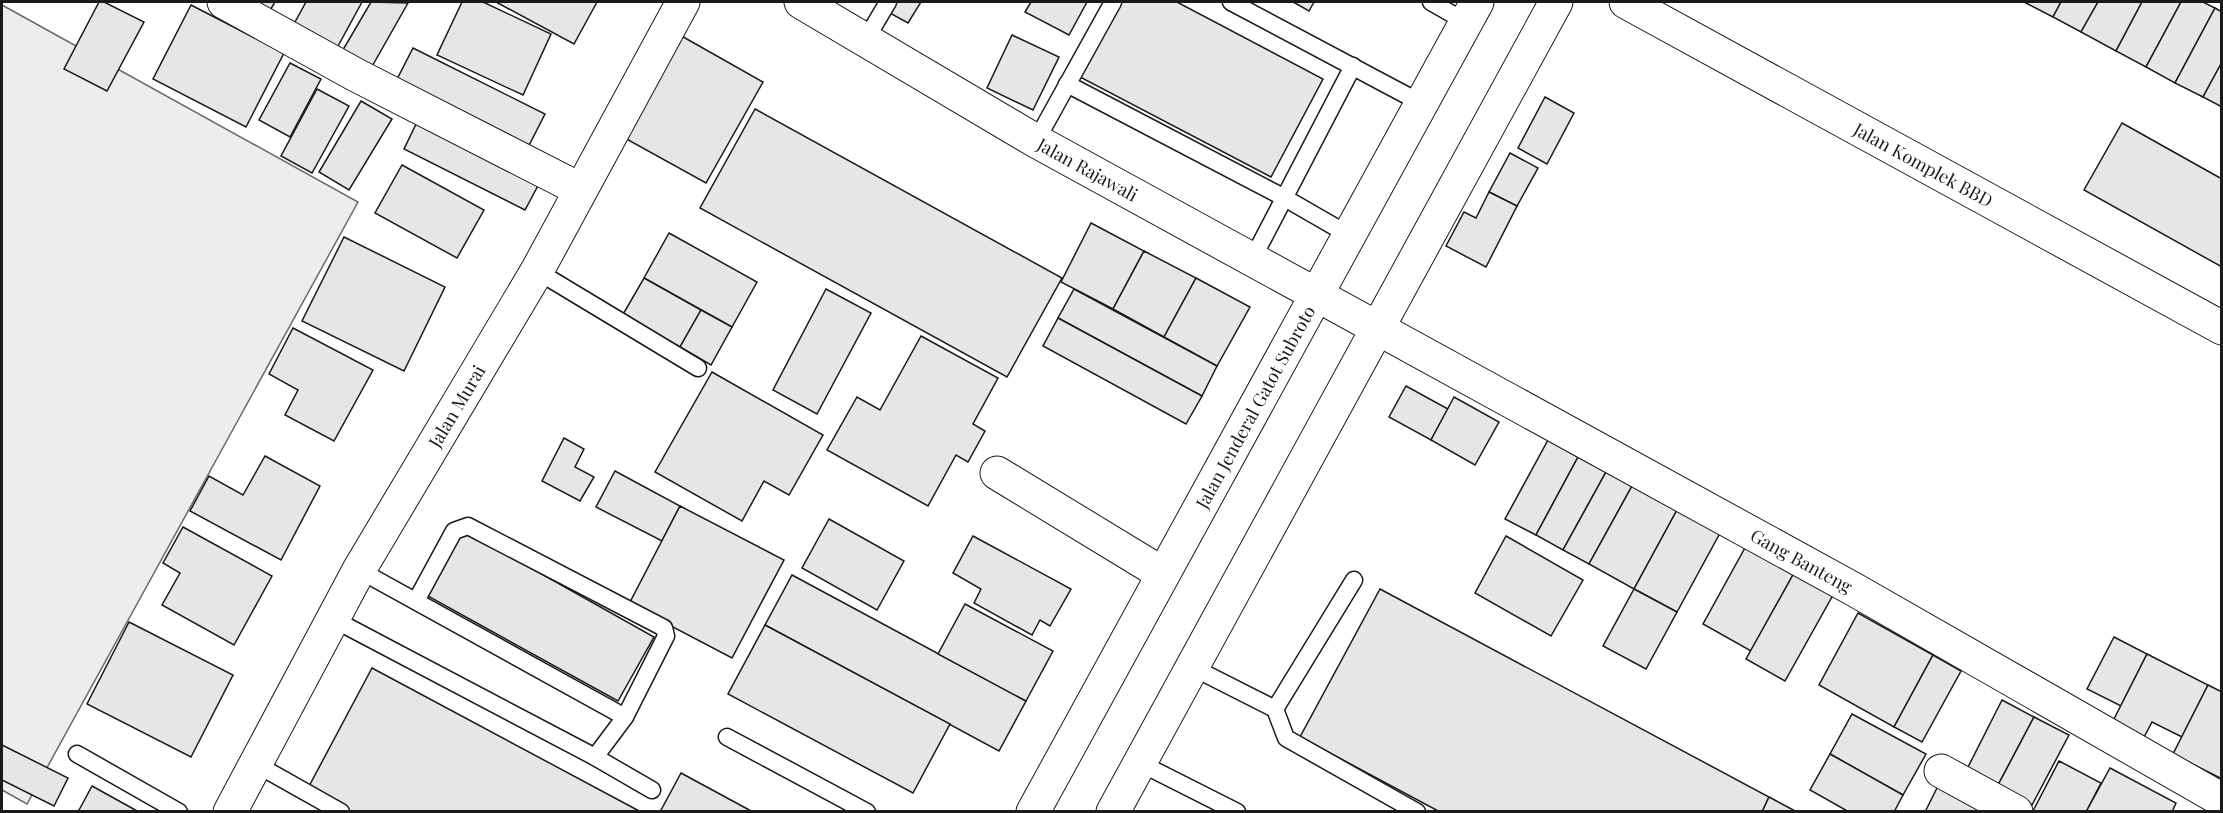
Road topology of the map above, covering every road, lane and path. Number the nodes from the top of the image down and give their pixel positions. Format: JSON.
{"nodes":[{"id":1,"x":224,"y":2,"type":"edge"},
{"id":2,"x":683,"y":2,"type":"edge"},
{"id":3,"x":804,"y":2,"type":"edge"},
{"id":4,"x":888,"y":2,"type":"edge"},
{"id":5,"x":1113,"y":2,"type":"edge"},
{"id":6,"x":1231,"y":2,"type":"edge"},
{"id":7,"x":1431,"y":2,"type":"edge"},
{"id":8,"x":1556,"y":2,"type":"edge"},
{"id":9,"x":1626,"y":2,"type":"edge"},
{"id":10,"x":1471,"y":12,"type":"edge"},
{"id":11,"x":866,"y":39,"type":"junction"},
{"id":12,"x":1353,"y":66,"type":"junction"},
{"id":13,"x":1068,"y":84,"type":"junction"},
{"id":14,"x":1421,"y":103,"type":"junction"},
{"id":15,"x":1036,"y":141,"type":"junction"},
{"id":16,"x":579,"y":189,"type":"junction"},
{"id":17,"x":1283,"y":197,"type":"junction"},
{"id":18,"x":1349,"y":235,"type":"junction"},
{"id":19,"x":1253,"y":258,"type":"junction"},
{"id":20,"x":537,"y":271,"type":"junction"},
{"id":21,"x":1317,"y":293,"type":"junction"},
{"id":22,"x":1378,"y":327,"type":"junction"},
{"id":23,"x":2222,"y":328,"type":"edge"},
{"id":24,"x":698,"y":368,"type":"dead end"},
{"id":25,"x":997,"y":473,"type":"dead end"},
{"id":26,"x":359,"y":570,"type":"junction"},
{"id":27,"x":1164,"y":574,"type":"junction"},
{"id":28,"x":1354,"y":580,"type":"dead end"},
{"id":29,"x":416,"y":601,"type":"junction"},
{"id":30,"x":333,"y":619,"type":"junction"},
{"id":31,"x":1192,"y":667,"type":"junction"},
{"id":32,"x":1275,"y":709,"type":"junction"},
{"id":33,"x":625,"y":717,"type":"junction"},
{"id":34,"x":727,"y":737,"type":"dead end"},
{"id":35,"x":77,"y":754,"type":"dead end"},
{"id":36,"x":595,"y":757,"type":"junction"},
{"id":37,"x":254,"y":763,"type":"junction"},
{"id":38,"x":1140,"y":763,"type":"junction"},
{"id":39,"x":1941,"y":771,"type":"dead end"},
{"id":40,"x":652,"y":790,"type":"dead end"},
{"id":41,"x":2222,"y":800,"type":"edge"},
{"id":42,"x":180,"y":812,"type":"edge"},
{"id":43,"x":230,"y":812,"type":"edge"},
{"id":44,"x":340,"y":812,"type":"edge"},
{"id":45,"x":867,"y":812,"type":"edge"},
{"id":46,"x":1033,"y":812,"type":"edge"},
{"id":47,"x":1113,"y":812,"type":"edge"},
{"id":48,"x":1237,"y":812,"type":"edge"},
{"id":49,"x":1418,"y":812,"type":"edge"},
{"id":50,"x":2016,"y":812,"type":"edge"}],
"edges":[{"from":1,"to":16,"type":"street"},
{"from":2,"to":16,"type":"street","name":"Jalan Murai"},
{"from":3,"to":11,"type":"street","name":"Jalan Rajawali"},
{"from":4,"to":11,"type":"lane"},
{"from":5,"to":13,"type":"lane"},
{"from":6,"to":12,"type":"lane"},
{"from":7,"to":10,"type":"lane"},
{"from":8,"to":22,"type":"street"},
{"from":9,"to":23,"type":"street","name":"Jalan Komplek BBD"},
{"from":10,"to":14,"type":"street","name":"Jalan Jenderal Gatot Subroto"},
{"from":11,"to":15,"type":"street","name":"Jalan Rajawali"},
{"from":12,"to":14,"type":"lane"},
{"from":12,"to":17,"type":"lane"},
{"from":13,"to":15,"type":"lane"},
{"from":13,"to":17,"type":"lane"},
{"from":14,"to":18,"type":"street","name":"Jalan Jenderal Gatot Subroto"},
{"from":15,"to":19,"type":"street","name":"Jalan Rajawali"},
{"from":16,"to":20,"type":"street","name":"Jalan Murai"},
{"from":17,"to":18,"type":"lane"},
{"from":17,"to":19,"type":"lane"},
{"from":18,"to":21,"type":"street","name":"Jalan Jenderal Gatot Subroto"},
{"from":19,"to":21,"type":"street","name":"Jalan Rajawali"},
{"from":20,"to":24,"type":"lane"},
{"from":20,"to":26,"type":"street","name":"Jalan Murai"},
{"from":21,"to":22,"type":"street","name":"Jalan Rajawali"},
{"from":21,"to":27,"type":"street","name":"Jalan Jenderal Gatot Subroto"},
{"from":22,"to":31,"type":"street"},
{"from":22,"to":41,"type":"street","name":"Gang Banteng"},
{"from":25,"to":27,"type":"street"},
{"from":26,"to":29,"type":"lane"},
{"from":26,"to":30,"type":"street","name":"Jalan Murai"},
{"from":27,"to":46,"type":"street","name":"Jalan Jenderal Gatot Subroto"},
{"from":28,"to":32,"type":"lane"},
{"from":29,"to":33,"type":"lane"},
{"from":29,"to":33,"type":"lane"},
{"from":30,"to":36,"type":"lane"},
{"from":30,"to":37,"type":"street","name":"Jalan Murai"},
{"from":31,"to":32,"type":"lane"},
{"from":31,"to":38,"type":"street"},
{"from":32,"to":49,"type":"lane"},
{"from":33,"to":36,"type":"lane"},
{"from":34,"to":45,"type":"lane"},
{"from":35,"to":42,"type":"lane"},
{"from":36,"to":40,"type":"lane"},
{"from":37,"to":43,"type":"street","name":"Jalan Murai"},
{"from":37,"to":44,"type":"lane"},
{"from":38,"to":47,"type":"street"},
{"from":38,"to":48,"type":"lane"},
{"from":39,"to":50,"type":"street"}]}
